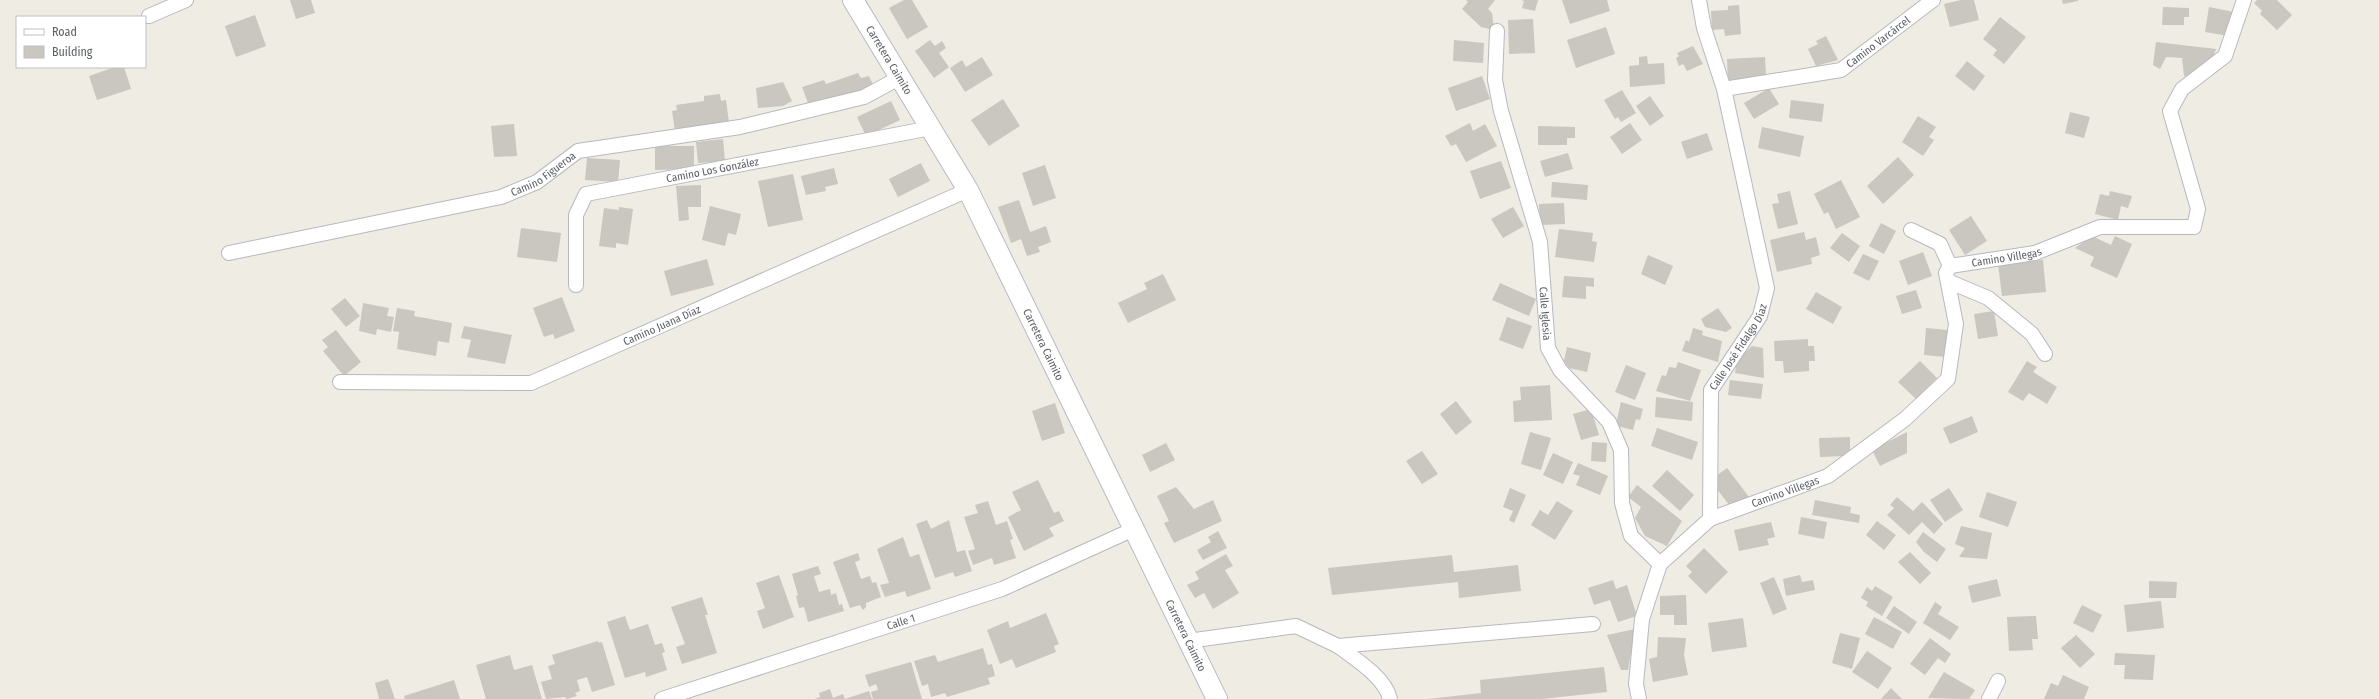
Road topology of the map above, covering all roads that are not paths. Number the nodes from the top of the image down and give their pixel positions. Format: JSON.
{"nodes":[{"id":1,"x":186,"y":0,"type":"edge"},
{"id":2,"x":853,"y":0,"type":"edge"},
{"id":3,"x":1699,"y":0,"type":"edge"},
{"id":4,"x":1933,"y":0,"type":"edge"},
{"id":5,"x":2244,"y":0,"type":"edge"},
{"id":6,"x":149,"y":16,"type":"dead end"},
{"id":7,"x":1497,"y":31,"type":"dead end"},
{"id":8,"x":899,"y":78,"type":"junction"},
{"id":9,"x":1724,"y":89,"type":"junction"},
{"id":10,"x":931,"y":128,"type":"junction"},
{"id":11,"x":968,"y":190,"type":"junction"},
{"id":12,"x":1910,"y":230,"type":"dead end"},
{"id":13,"x":229,"y":253,"type":"dead end"},
{"id":14,"x":1950,"y":266,"type":"junction"},
{"id":15,"x":1950,"y":282,"type":"junction"},
{"id":16,"x":576,"y":285,"type":"dead end"},
{"id":17,"x":2045,"y":354,"type":"dead end"},
{"id":18,"x":340,"y":382,"type":"dead end"},
{"id":19,"x":1710,"y":519,"type":"junction"},
{"id":20,"x":1134,"y":529,"type":"junction"},
{"id":21,"x":1660,"y":564,"type":"junction"},
{"id":22,"x":1592,"y":624,"type":"dead end"},
{"id":23,"x":1188,"y":641,"type":"junction"},
{"id":24,"x":1338,"y":646,"type":"junction"},
{"id":25,"x":1998,"y":681,"type":"dead end"},
{"id":26,"x":662,"y":699,"type":"edge"},
{"id":27,"x":1217,"y":699,"type":"edge"},
{"id":28,"x":1390,"y":699,"type":"edge"},
{"id":29,"x":1639,"y":699,"type":"edge"},
{"id":30,"x":1989,"y":699,"type":"edge"}],
"edges":[{"from":1,"to":6,"type":"street"},
{"from":2,"to":8,"type":"street","name":"Carretera Caimito"},
{"from":3,"to":9,"type":"street","name":"Calle José Fidalgo Díaz"},
{"from":4,"to":9,"type":"street","name":"Camino Varcárcel"},
{"from":5,"to":14,"type":"street","name":"Camino Villegas"},
{"from":7,"to":21,"type":"street","name":"Calle Iglesia"},
{"from":8,"to":10,"type":"street","name":"Carretera Caimito"},
{"from":8,"to":13,"type":"street","name":"Camino Figueroa"},
{"from":9,"to":19,"type":"street","name":"Calle José Fidalgo Díaz"},
{"from":10,"to":11,"type":"street","name":"Carretera Caimito"},
{"from":10,"to":16,"type":"street","name":"Camino Los González"},
{"from":11,"to":18,"type":"street","name":"Camino Juana Díaz"},
{"from":11,"to":20,"type":"street","name":"Carretera Caimito"},
{"from":12,"to":14,"type":"street"},
{"from":14,"to":15,"type":"street","name":"Camino Villegas"},
{"from":15,"to":17,"type":"street"},
{"from":15,"to":19,"type":"street","name":"Camino Villegas"},
{"from":19,"to":21,"type":"street"},
{"from":20,"to":23,"type":"street","name":"Carretera Caimito"},
{"from":20,"to":26,"type":"street","name":"Calle 1"},
{"from":21,"to":29,"type":"street"},
{"from":22,"to":24,"type":"street"},
{"from":23,"to":24,"type":"street"},
{"from":23,"to":27,"type":"street","name":"Carretera Caimito"},
{"from":24,"to":28,"type":"street"},
{"from":25,"to":30,"type":"street"}]}
